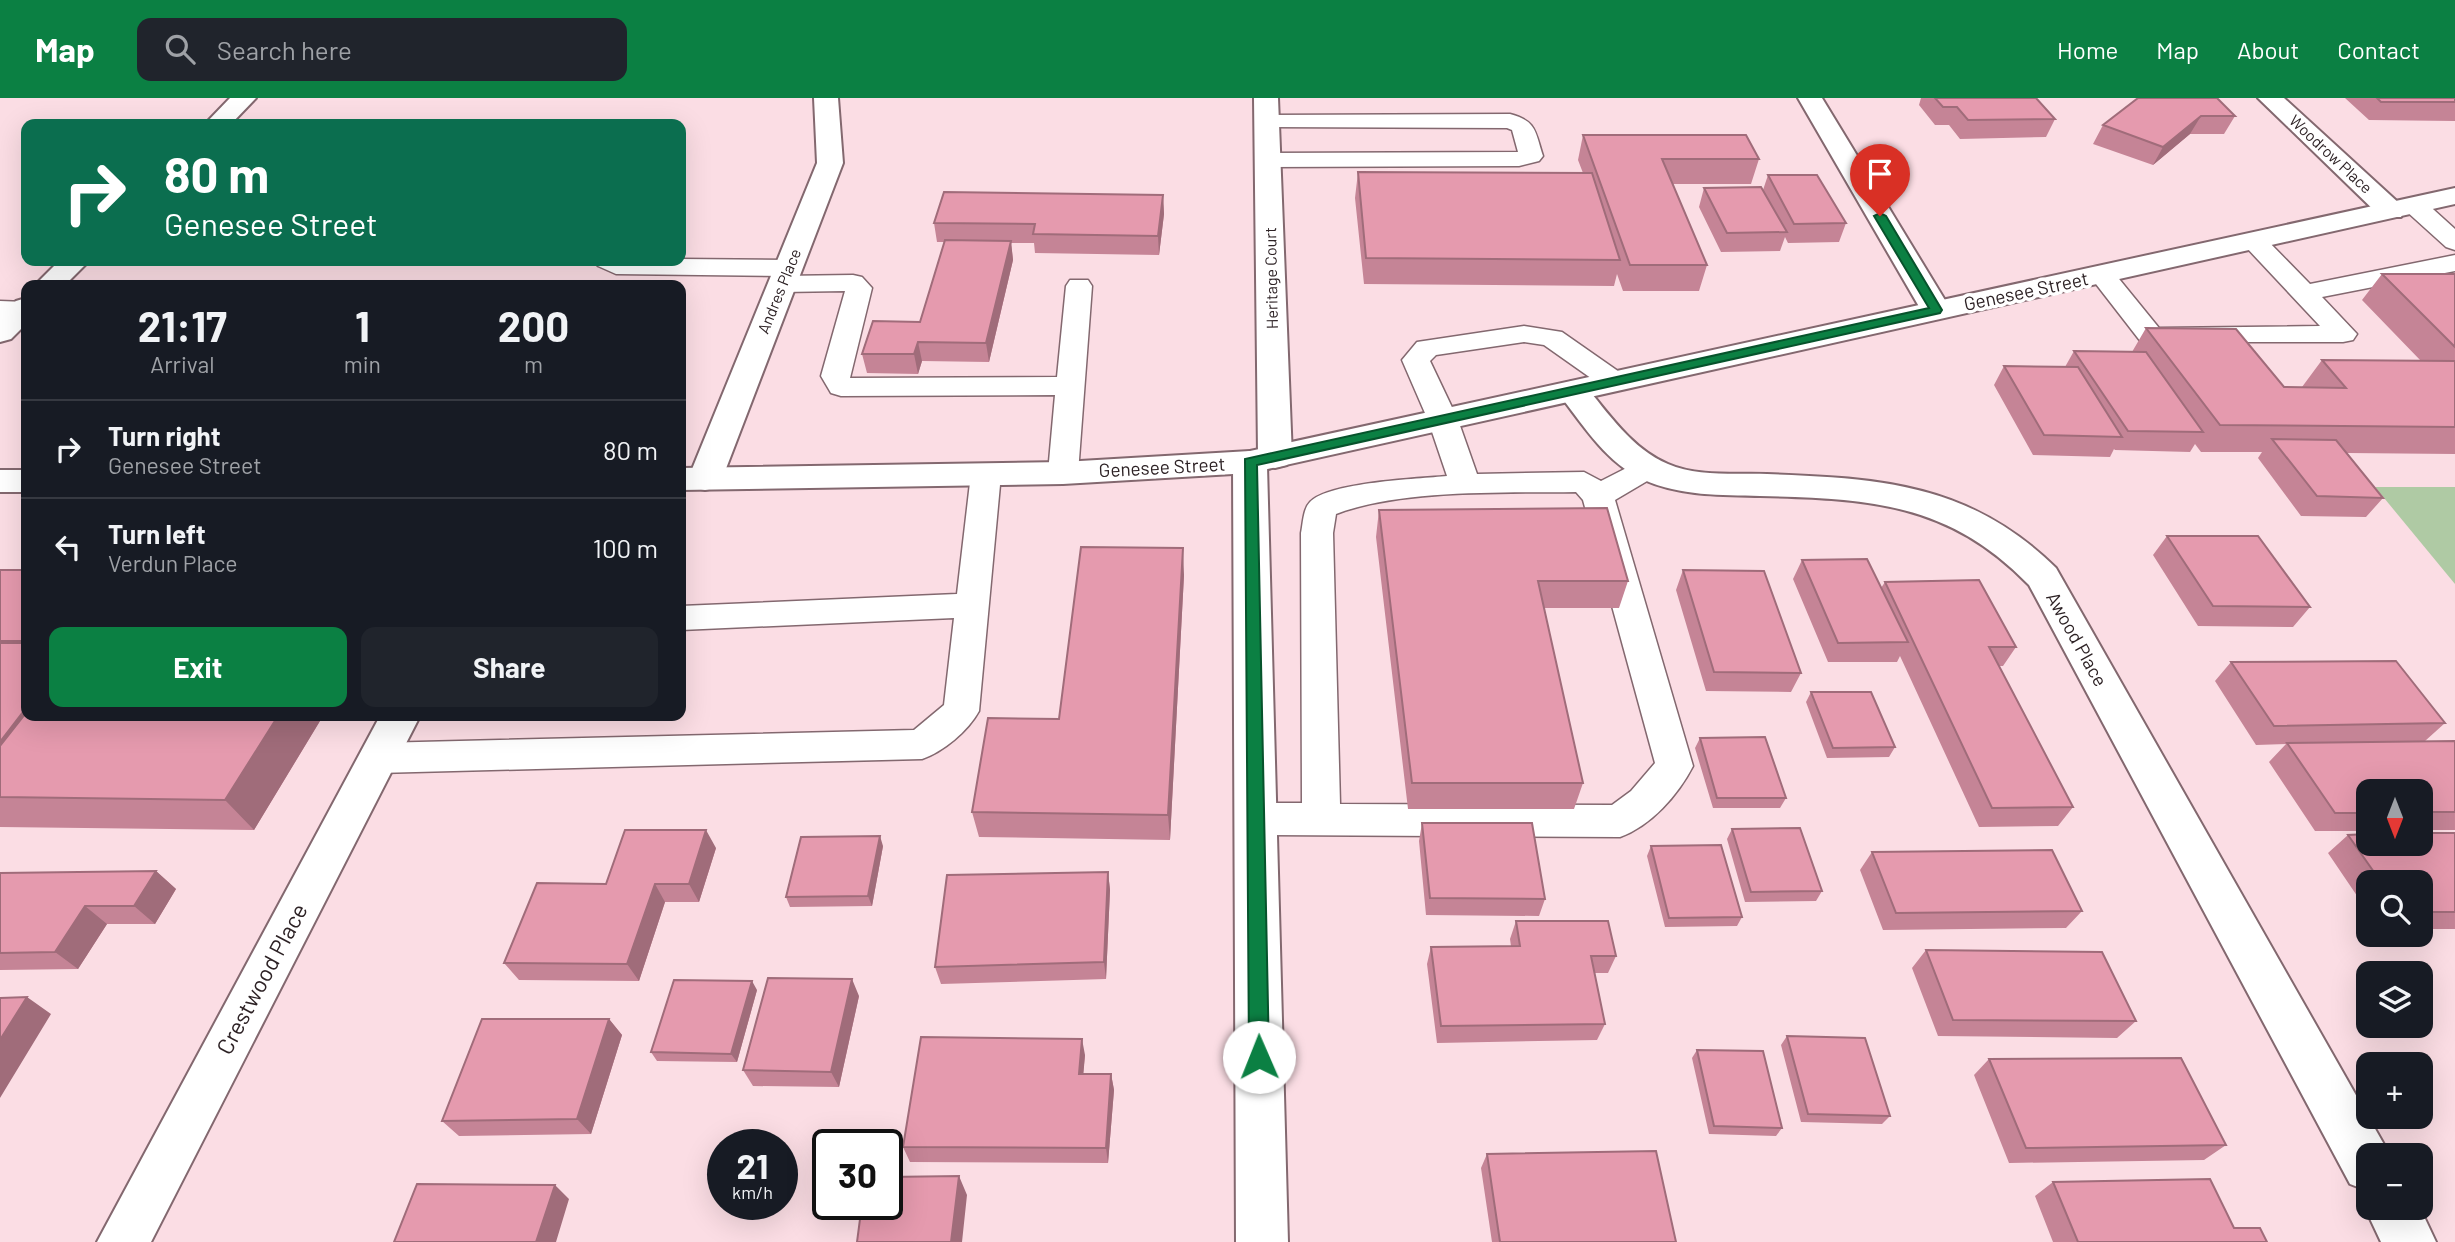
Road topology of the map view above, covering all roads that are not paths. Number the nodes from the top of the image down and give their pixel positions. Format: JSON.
{"nodes":[{"id":1,"x":244,"y":98,"type":"edge"},
{"id":2,"x":826,"y":98,"type":"edge"},
{"id":3,"x":1810,"y":98,"type":"edge"},
{"id":4,"x":2270,"y":98,"type":"edge"},
{"id":5,"x":1267,"y":110,"type":"edge"},
{"id":6,"x":222,"y":119,"type":"edge"},
{"id":7,"x":1268,"y":160,"type":"junction"},
{"id":8,"x":2455,"y":196,"type":"edge"},
{"id":9,"x":2403,"y":208,"type":"junction"},
{"id":10,"x":2255,"y":242,"type":"junction"},
{"id":11,"x":2455,"y":242,"type":"edge"},
{"id":12,"x":2455,"y":263,"type":"edge"},
{"id":13,"x":70,"y":266,"type":"edge"},
{"id":14,"x":616,"y":266,"type":"edge"},
{"id":15,"x":2102,"y":275,"type":"junction"},
{"id":16,"x":676,"y":276,"type":"edge"},
{"id":17,"x":785,"y":276,"type":"junction"},
{"id":18,"x":54,"y":280,"type":"edge"},
{"id":19,"x":1079,"y":286,"type":"dead end"},
{"id":20,"x":2303,"y":293,"type":"junction"},
{"id":21,"x":17,"y":309,"type":"edge"},
{"id":22,"x":1936,"y":310,"type":"junction"},
{"id":23,"x":0,"y":332,"type":"edge"},
{"id":24,"x":1615,"y":382,"type":"junction"},
{"id":25,"x":1070,"y":386,"type":"junction"},
{"id":26,"x":1573,"y":391,"type":"junction"},
{"id":27,"x":1443,"y":420,"type":"junction"},
{"id":28,"x":1263,"y":460,"type":"junction"},
{"id":29,"x":1648,"y":467,"type":"junction"},
{"id":30,"x":1063,"y":473,"type":"junction"},
{"id":31,"x":986,"y":474,"type":"junction"},
{"id":32,"x":693,"y":479,"type":"edge"},
{"id":33,"x":0,"y":481,"type":"edge"},
{"id":34,"x":21,"y":481,"type":"edge"},
{"id":35,"x":1465,"y":484,"type":"junction"},
{"id":36,"x":1598,"y":496,"type":"junction"},
{"id":37,"x":972,"y":606,"type":"junction"},
{"id":38,"x":686,"y":618,"type":"edge"},
{"id":39,"x":397,"y":721,"type":"edge"},
{"id":40,"x":378,"y":758,"type":"junction"},
{"id":41,"x":1256,"y":819,"type":"junction"},
{"id":42,"x":1321,"y":819,"type":"junction"},
{"id":43,"x":2356,"y":1144,"type":"edge"},
{"id":44,"x":2398,"y":1220,"type":"edge"},
{"id":45,"x":123,"y":1242,"type":"edge"},
{"id":46,"x":1262,"y":1242,"type":"edge"},
{"id":47,"x":2410,"y":1242,"type":"edge"}],
"edges":[{"from":1,"to":6,"type":"street"},
{"from":2,"to":17,"type":"street","name":"Andres Place"},
{"from":3,"to":22,"type":"street"},
{"from":4,"to":9,"type":"street","name":"Woodrow Place"},
{"from":5,"to":7,"type":"street","name":"Heritage Court"},
{"from":5,"to":7,"type":"lane"},
{"from":7,"to":28,"type":"street","name":"Heritage Court"},
{"from":8,"to":9,"type":"street","name":"Genesee Street"},
{"from":9,"to":10,"type":"street","name":"Genesee Street"},
{"from":9,"to":11,"type":"lane"},
{"from":10,"to":15,"type":"street","name":"Genesee Street"},
{"from":10,"to":20,"type":"lane"},
{"from":12,"to":20,"type":"lane"},
{"from":13,"to":18,"type":"street"},
{"from":14,"to":16,"type":"lane"},
{"from":15,"to":20,"type":"lane"},
{"from":15,"to":22,"type":"street","name":"Genesee Street"},
{"from":16,"to":17,"type":"lane"},
{"from":17,"to":25,"type":"lane"},
{"from":17,"to":32,"type":"street","name":"Andres Place"},
{"from":19,"to":25,"type":"lane"},
{"from":21,"to":23,"type":"street"},
{"from":22,"to":24,"type":"street","name":"Genesee Street"},
{"from":24,"to":26,"type":"street","name":"Genesee Street"},
{"from":24,"to":27,"type":"lane"},
{"from":25,"to":30,"type":"lane"},
{"from":26,"to":27,"type":"street","name":"Genesee Street"},
{"from":26,"to":29,"type":"street","name":"Awood Place"},
{"from":27,"to":28,"type":"street","name":"Genesee Street"},
{"from":27,"to":35,"type":"lane"},
{"from":28,"to":30,"type":"street","name":"Genesee Street"},
{"from":28,"to":41,"type":"street","name":"Heritage Court"},
{"from":29,"to":36,"type":"lane"},
{"from":29,"to":43,"type":"street","name":"Awood Place"},
{"from":30,"to":31,"type":"street","name":"Genesee Street"},
{"from":31,"to":32,"type":"street","name":"Genesee Street"},
{"from":31,"to":37,"type":"lane"},
{"from":33,"to":34,"type":"street"},
{"from":35,"to":36,"type":"lane"},
{"from":35,"to":42,"type":"lane"},
{"from":36,"to":42,"type":"lane"},
{"from":37,"to":38,"type":"lane"},
{"from":37,"to":40,"type":"lane"},
{"from":39,"to":40,"type":"street","name":"Crestwood Place"},
{"from":40,"to":45,"type":"street","name":"Crestwood Place"},
{"from":41,"to":42,"type":"lane"},
{"from":41,"to":46,"type":"street","name":"Heritage Court"},
{"from":44,"to":47,"type":"street"}]}
